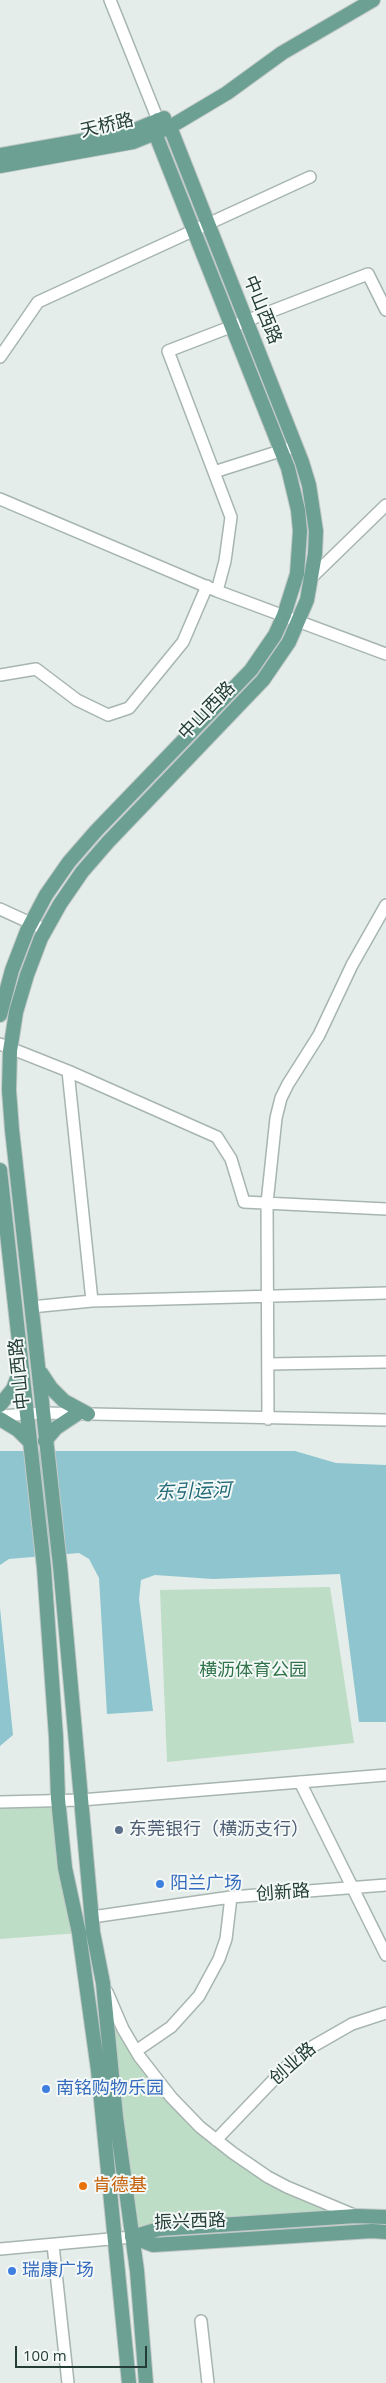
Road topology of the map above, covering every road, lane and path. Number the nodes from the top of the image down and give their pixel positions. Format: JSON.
{"nodes":[{"id":1,"x":110,"y":0,"type":"edge"},
{"id":2,"x":373,"y":0,"type":"edge"},
{"id":3,"x":161,"y":127,"type":"junction"},
{"id":4,"x":0,"y":156,"type":"edge"},
{"id":5,"x":0,"y":166,"type":"edge"},
{"id":6,"x":310,"y":177,"type":"dead end"},
{"id":7,"x":208,"y":224,"type":"junction"},
{"id":8,"x":194,"y":231,"type":"junction"},
{"id":9,"x":386,"y":310,"type":"edge"},
{"id":10,"x":246,"y":321,"type":"junction"},
{"id":11,"x":232,"y":327,"type":"junction"},
{"id":12,"x":0,"y":357,"type":"edge"},
{"id":13,"x":296,"y":446,"type":"junction"},
{"id":14,"x":281,"y":451,"type":"junction"},
{"id":15,"x":214,"y":472,"type":"junction"},
{"id":16,"x":0,"y":499,"type":"edge"},
{"id":17,"x":386,"y":505,"type":"edge"},
{"id":18,"x":312,"y":577,"type":"junction"},
{"id":19,"x":212,"y":588,"type":"junction"},
{"id":20,"x":284,"y":615,"type":"junction"},
{"id":21,"x":299,"y":621,"type":"junction"},
{"id":22,"x":386,"y":654,"type":"edge"},
{"id":23,"x":0,"y":675,"type":"edge"},
{"id":24,"x":386,"y":905,"type":"edge"},
{"id":25,"x":0,"y":909,"type":"edge"},
{"id":26,"x":31,"y":923,"type":"junction"},
{"id":27,"x":46,"y":930,"type":"junction"},
{"id":28,"x":0,"y":1015,"type":"edge"},
{"id":29,"x":5,"y":1046,"type":"edge"},
{"id":30,"x":68,"y":1070,"type":"junction"},
{"id":31,"x":0,"y":1170,"type":"edge"},
{"id":32,"x":267,"y":1203,"type":"junction"},
{"id":33,"x":386,"y":1209,"type":"edge"},
{"id":34,"x":386,"y":1293,"type":"edge"},
{"id":35,"x":268,"y":1295,"type":"junction"},
{"id":36,"x":92,"y":1301,"type":"junction"},
{"id":37,"x":31,"y":1307,"type":"junction"},
{"id":38,"x":386,"y":1362,"type":"edge"},
{"id":39,"x":38,"y":1364,"type":"junction"},
{"id":40,"x":268,"y":1364,"type":"junction"},
{"id":41,"x":22,"y":1365,"type":"junction"},
{"id":42,"x":0,"y":1405,"type":"edge"},
{"id":43,"x":43,"y":1413,"type":"junction"},
{"id":44,"x":28,"y":1414,"type":"junction"},
{"id":45,"x":83,"y":1414,"type":"junction"},
{"id":46,"x":0,"y":1418,"type":"edge"},
{"id":47,"x":268,"y":1419,"type":"junction"},
{"id":48,"x":386,"y":1420,"type":"edge"},
{"id":49,"x":45,"y":1441,"type":"junction"},
{"id":50,"x":30,"y":1442,"type":"junction"},
{"id":51,"x":386,"y":1775,"type":"edge"},
{"id":52,"x":300,"y":1782,"type":"junction"},
{"id":53,"x":58,"y":1799,"type":"junction"},
{"id":54,"x":82,"y":1800,"type":"junction"},
{"id":55,"x":0,"y":1802,"type":"edge"},
{"id":56,"x":386,"y":1885,"type":"edge"},
{"id":57,"x":353,"y":1888,"type":"junction"},
{"id":58,"x":231,"y":1897,"type":"junction"},
{"id":59,"x":92,"y":1916,"type":"junction"},
{"id":60,"x":386,"y":1955,"type":"edge"},
{"id":61,"x":103,"y":1982,"type":"junction"},
{"id":62,"x":386,"y":2013,"type":"edge"},
{"id":63,"x":136,"y":2051,"type":"junction"},
{"id":64,"x":216,"y":2140,"type":"junction"},
{"id":65,"x":356,"y":2216,"type":"junction"},
{"id":66,"x":386,"y":2216,"type":"edge"},
{"id":67,"x":386,"y":2232,"type":"edge"},
{"id":68,"x":132,"y":2238,"type":"junction"},
{"id":69,"x":114,"y":2240,"type":"junction"},
{"id":70,"x":53,"y":2245,"type":"junction"},
{"id":71,"x":0,"y":2249,"type":"edge"},
{"id":72,"x":201,"y":2320,"type":"dead end"},
{"id":73,"x":68,"y":2383,"type":"edge"},
{"id":74,"x":129,"y":2383,"type":"edge"},
{"id":75,"x":146,"y":2383,"type":"edge"},
{"id":76,"x":208,"y":2383,"type":"edge"}],
"edges":[{"from":1,"to":3,"type":"street"},
{"from":2,"to":3,"type":"main road","name":"天桥路"},
{"from":3,"to":4,"type":"main road","name":"天桥路"},
{"from":3,"to":5,"type":"main road","name":"天桥路"},
{"from":3,"to":7,"type":"main road","name":"中山西路"},
{"from":3,"to":8,"type":"main road","name":"中山西路"},
{"from":6,"to":7,"type":"street"},
{"from":7,"to":8,"type":"street"},
{"from":7,"to":10,"type":"main road","name":"中山西路"},
{"from":8,"to":11,"type":"main road","name":"中山西路"},
{"from":8,"to":12,"type":"street"},
{"from":9,"to":10,"type":"street"},
{"from":10,"to":11,"type":"street"},
{"from":10,"to":13,"type":"main road","name":"中山西路"},
{"from":11,"to":14,"type":"main road","name":"中山西路"},
{"from":11,"to":15,"type":"street"},
{"from":13,"to":14,"type":"street"},
{"from":13,"to":18,"type":"main road","name":"中山西路"},
{"from":14,"to":15,"type":"street"},
{"from":14,"to":20,"type":"main road","name":"中山西路"},
{"from":15,"to":19,"type":"street"},
{"from":16,"to":19,"type":"street"},
{"from":17,"to":18,"type":"street"},
{"from":18,"to":21,"type":"main road","name":"中山西路"},
{"from":19,"to":20,"type":"street"},
{"from":19,"to":23,"type":"street"},
{"from":20,"to":21,"type":"street"},
{"from":20,"to":26,"type":"main road","name":"中山西路"},
{"from":21,"to":22,"type":"street"},
{"from":21,"to":27,"type":"main road","name":"中山西路"},
{"from":24,"to":32,"type":"street"},
{"from":25,"to":26,"type":"street"},
{"from":26,"to":27,"type":"street"},
{"from":26,"to":28,"type":"main road","name":"中山西路"},
{"from":27,"to":29,"type":"main road","name":"中山西路"},
{"from":29,"to":30,"type":"street"},
{"from":29,"to":37,"type":"main road","name":"中山西路"},
{"from":30,"to":32,"type":"street"},
{"from":30,"to":36,"type":"street"},
{"from":31,"to":41,"type":"main road","name":"中山西路"},
{"from":32,"to":33,"type":"street"},
{"from":32,"to":35,"type":"street"},
{"from":34,"to":35,"type":"street"},
{"from":35,"to":36,"type":"street"},
{"from":35,"to":40,"type":"street"},
{"from":36,"to":37,"type":"street"},
{"from":37,"to":39,"type":"main road","name":"中山西路"},
{"from":38,"to":40,"type":"street"},
{"from":39,"to":43,"type":"main road","name":"中山西路"},
{"from":39,"to":45,"type":"main road"},
{"from":40,"to":47,"type":"street"},
{"from":41,"to":42,"type":"main road"},
{"from":41,"to":44,"type":"main road","name":"中山西路"},
{"from":43,"to":44,"type":"street"},
{"from":43,"to":45,"type":"street"},
{"from":43,"to":49,"type":"main road","name":"中山西路"},
{"from":44,"to":46,"type":"street"},
{"from":44,"to":50,"type":"main road","name":"中山西路"},
{"from":45,"to":47,"type":"street"},
{"from":45,"to":49,"type":"main road"},
{"from":46,"to":50,"type":"main road"},
{"from":47,"to":48,"type":"street"},
{"from":49,"to":54,"type":"main road","name":"中山西路"},
{"from":50,"to":53,"type":"main road","name":"中山西路"},
{"from":51,"to":52,"type":"street"},
{"from":52,"to":54,"type":"street"},
{"from":52,"to":57,"type":"street"},
{"from":53,"to":54,"type":"street"},
{"from":53,"to":55,"type":"street"},
{"from":53,"to":69,"type":"main road","name":"中山西路"},
{"from":54,"to":59,"type":"main road","name":"中山西路"},
{"from":56,"to":57,"type":"street","name":"创新路"},
{"from":57,"to":58,"type":"street","name":"创新路"},
{"from":57,"to":60,"type":"street"},
{"from":58,"to":59,"type":"street","name":"创新路"},
{"from":58,"to":63,"type":"street"},
{"from":59,"to":61,"type":"main road","name":"中山西路"},
{"from":61,"to":63,"type":"street"},
{"from":61,"to":68,"type":"main road","name":"中山西路"},
{"from":62,"to":64,"type":"street","name":"创业路"},
{"from":63,"to":64,"type":"street"},
{"from":64,"to":65,"type":"street"},
{"from":65,"to":66,"type":"main road","name":"振兴西路"},
{"from":65,"to":68,"type":"main road","name":"振兴西路"},
{"from":67,"to":68,"type":"main road","name":"振兴西路"},
{"from":68,"to":69,"type":"street"},
{"from":68,"to":75,"type":"main road","name":"中山西路"},
{"from":69,"to":70,"type":"street"},
{"from":69,"to":74,"type":"main road","name":"中山西路"},
{"from":70,"to":71,"type":"street"},
{"from":70,"to":73,"type":"street"},
{"from":72,"to":76,"type":"street"}]}
